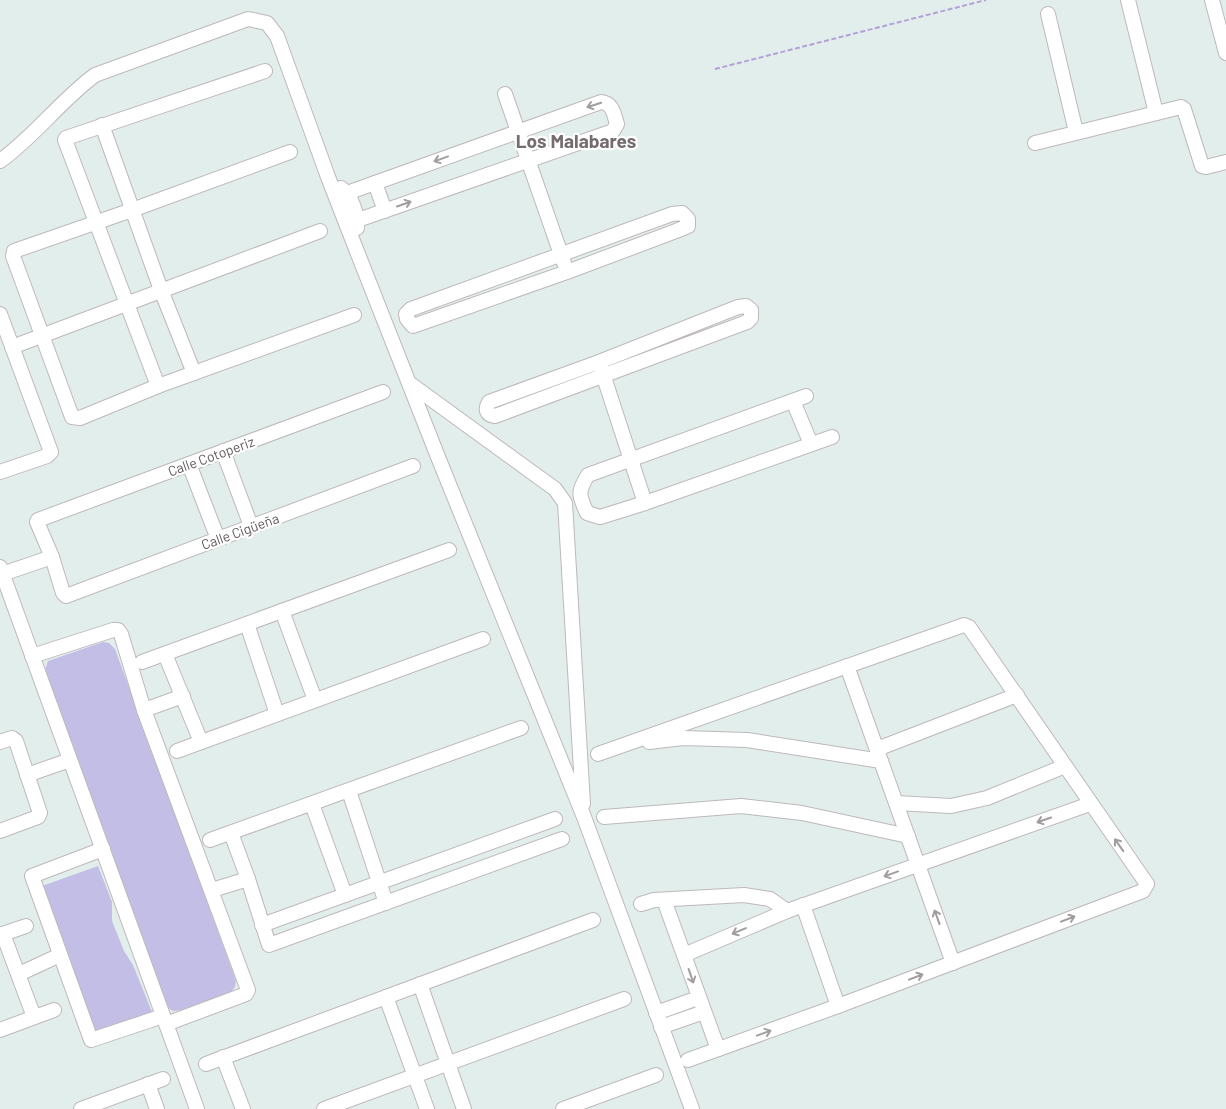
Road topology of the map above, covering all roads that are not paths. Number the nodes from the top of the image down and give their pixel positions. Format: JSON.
{"nodes":[{"id":1,"x":1128,"y":0,"type":"edge"},
{"id":2,"x":1212,"y":0,"type":"edge"},
{"id":3,"x":1048,"y":14,"type":"dead end"},
{"id":4,"x":1226,"y":53,"type":"edge"},
{"id":5,"x":265,"y":71,"type":"dead end"},
{"id":6,"x":504,"y":94,"type":"dead end"},
{"id":7,"x":1156,"y":113,"type":"junction"},
{"id":8,"x":102,"y":125,"type":"junction"},
{"id":9,"x":518,"y":132,"type":"junction"},
{"id":10,"x":1076,"y":132,"type":"junction"},
{"id":11,"x":1034,"y":142,"type":"dead end"},
{"id":12,"x":290,"y":152,"type":"dead end"},
{"id":13,"x":0,"y":161,"type":"edge"},
{"id":14,"x":528,"y":161,"type":"junction"},
{"id":15,"x":1226,"y":162,"type":"edge"},
{"id":16,"x":328,"y":177,"type":"junction"},
{"id":17,"x":375,"y":183,"type":"junction"},
{"id":18,"x":347,"y":193,"type":"junction"},
{"id":19,"x":132,"y":210,"type":"junction"},
{"id":20,"x":385,"y":211,"type":"junction"},
{"id":21,"x":358,"y":220,"type":"junction"},
{"id":22,"x":97,"y":222,"type":"junction"},
{"id":23,"x":320,"y":231,"type":"dead end"},
{"id":24,"x":356,"y":249,"type":"junction"},
{"id":25,"x":561,"y":254,"type":"junction"},
{"id":26,"x":567,"y":272,"type":"junction"},
{"id":27,"x":161,"y":290,"type":"junction"},
{"id":28,"x":127,"y":303,"type":"junction"},
{"id":29,"x":0,"y":314,"type":"edge"},
{"id":30,"x":354,"y":315,"type":"dead end"},
{"id":31,"x":43,"y":335,"type":"junction"},
{"id":32,"x":12,"y":346,"type":"junction"},
{"id":33,"x":599,"y":362,"type":"junction"},
{"id":34,"x":194,"y":373,"type":"junction"},
{"id":35,"x":604,"y":376,"type":"junction"},
{"id":36,"x":408,"y":382,"type":"junction"},
{"id":37,"x":158,"y":386,"type":"junction"},
{"id":38,"x":383,"y":392,"type":"dead end"},
{"id":39,"x":832,"y":437,"type":"dead end"},
{"id":40,"x":811,"y":444,"type":"junction"},
{"id":41,"x":223,"y":451,"type":"junction"},
{"id":42,"x":630,"y":461,"type":"junction"},
{"id":43,"x":189,"y":464,"type":"junction"},
{"id":44,"x":413,"y":466,"type":"dead end"},
{"id":45,"x":0,"y":472,"type":"edge"},
{"id":46,"x":581,"y":499,"type":"junction"},
{"id":47,"x":565,"y":503,"type":"junction"},
{"id":48,"x":644,"y":503,"type":"junction"},
{"id":49,"x":251,"y":526,"type":"junction"},
{"id":50,"x":218,"y":539,"type":"junction"},
{"id":51,"x":449,"y":550,"type":"dead end"},
{"id":52,"x":52,"y":558,"type":"junction"},
{"id":53,"x":1,"y":570,"type":"edge"},
{"id":54,"x":4,"y":592,"type":"edge"},
{"id":55,"x":282,"y":611,"type":"junction"},
{"id":56,"x":247,"y":624,"type":"junction"},
{"id":57,"x":483,"y":638,"type":"dead end"},
{"id":58,"x":164,"y":654,"type":"junction"},
{"id":59,"x":32,"y":656,"type":"junction"},
{"id":60,"x":142,"y":662,"type":"dead end"},
{"id":61,"x":847,"y":666,"type":"junction"},
{"id":62,"x":1017,"y":695,"type":"junction"},
{"id":63,"x":183,"y":696,"type":"junction"},
{"id":64,"x":315,"y":700,"type":"junction"},
{"id":65,"x":144,"y":710,"type":"junction"},
{"id":66,"x":277,"y":714,"type":"junction"},
{"id":67,"x":521,"y":728,"type":"dead end"},
{"id":68,"x":0,"y":742,"type":"edge"},
{"id":69,"x":201,"y":742,"type":"junction"},
{"id":70,"x":624,"y":745,"type":"junction"},
{"id":71,"x":177,"y":751,"type":"dead end"},
{"id":72,"x":598,"y":754,"type":"dead end"},
{"id":73,"x":879,"y":755,"type":"junction"},
{"id":74,"x":70,"y":760,"type":"junction"},
{"id":75,"x":1065,"y":766,"type":"junction"},
{"id":76,"x":27,"y":775,"type":"junction"},
{"id":77,"x":349,"y":791,"type":"junction"},
{"id":78,"x":896,"y":803,"type":"junction"},
{"id":79,"x":312,"y":804,"type":"junction"},
{"id":80,"x":1090,"y":804,"type":"junction"},
{"id":81,"x":584,"y":817,"type":"junction"},
{"id":82,"x":604,"y":817,"type":"dead end"},
{"id":83,"x":555,"y":819,"type":"dead end"},
{"id":84,"x":0,"y":831,"type":"edge"},
{"id":85,"x":231,"y":833,"type":"junction"},
{"id":86,"x":908,"y":836,"type":"junction"},
{"id":87,"x":562,"y":839,"type":"dead end"},
{"id":88,"x":210,"y":840,"type":"dead end"},
{"id":89,"x":103,"y":849,"type":"junction"},
{"id":90,"x":918,"y":865,"type":"junction"},
{"id":91,"x":248,"y":879,"type":"junction"},
{"id":92,"x":379,"y":883,"type":"junction"},
{"id":93,"x":212,"y":890,"type":"junction"},
{"id":94,"x":344,"y":896,"type":"junction"},
{"id":95,"x":664,"y":900,"type":"junction"},
{"id":96,"x":386,"y":903,"type":"junction"},
{"id":97,"x":641,"y":904,"type":"dead end"},
{"id":98,"x":803,"y":905,"type":"junction"},
{"id":99,"x":787,"y":911,"type":"junction"},
{"id":100,"x":594,"y":920,"type":"dead end"},
{"id":101,"x":262,"y":925,"type":"junction"},
{"id":102,"x":26,"y":926,"type":"dead end"},
{"id":103,"x":1,"y":934,"type":"edge"},
{"id":104,"x":60,"y":955,"type":"junction"},
{"id":105,"x":684,"y":955,"type":"junction"},
{"id":106,"x":953,"y":963,"type":"junction"},
{"id":107,"x":19,"y":974,"type":"junction"},
{"id":108,"x":420,"y":984,"type":"junction"},
{"id":109,"x":386,"y":997,"type":"junction"},
{"id":110,"x":698,"y":998,"type":"junction"},
{"id":111,"x":624,"y":999,"type":"dead end"},
{"id":112,"x":838,"y":1006,"type":"junction"},
{"id":113,"x":54,"y":1010,"type":"dead end"},
{"id":114,"x":704,"y":1012,"type":"junction"},
{"id":115,"x":656,"y":1013,"type":"junction"},
{"id":116,"x":34,"y":1017,"type":"junction"},
{"id":117,"x":165,"y":1020,"type":"junction"},
{"id":118,"x":661,"y":1027,"type":"junction"},
{"id":119,"x":0,"y":1030,"type":"edge"},
{"id":120,"x":718,"y":1049,"type":"junction"},
{"id":121,"x":223,"y":1058,"type":"junction"},
{"id":122,"x":688,"y":1060,"type":"dead end"},
{"id":123,"x":448,"y":1063,"type":"junction"},
{"id":124,"x":206,"y":1064,"type":"dead end"},
{"id":125,"x":656,"y":1075,"type":"dead end"},
{"id":126,"x":415,"y":1076,"type":"junction"},
{"id":127,"x":163,"y":1079,"type":"dead end"},
{"id":128,"x":148,"y":1084,"type":"junction"},
{"id":129,"x":80,"y":1109,"type":"edge"},
{"id":130,"x":157,"y":1109,"type":"edge"},
{"id":131,"x":197,"y":1109,"type":"edge"},
{"id":132,"x":243,"y":1109,"type":"edge"},
{"id":133,"x":324,"y":1109,"type":"edge"},
{"id":134,"x":427,"y":1109,"type":"edge"},
{"id":135,"x":464,"y":1109,"type":"edge"},
{"id":136,"x":563,"y":1109,"type":"edge"},
{"id":137,"x":692,"y":1109,"type":"edge"}],
"edges":[{"from":1,"to":7,"type":"street"},
{"from":2,"to":4,"type":"street"},
{"from":3,"to":10,"type":"street"},
{"from":5,"to":8,"type":"street"},
{"from":6,"to":9,"type":"street"},
{"from":7,"to":10,"type":"street"},
{"from":7,"to":15,"type":"street"},
{"from":8,"to":19,"type":"street"},
{"from":8,"to":22,"type":"street"},
{"from":9,"to":14,"type":"street"},
{"from":14,"to":9,"type":"street","one_way":true},
{"from":9,"to":17,"type":"street","one_way":true},
{"from":10,"to":11,"type":"street"},
{"from":12,"to":19,"type":"street"},
{"from":13,"to":16,"type":"street"},
{"from":20,"to":14,"type":"street","one_way":true},
{"from":14,"to":25,"type":"street"},
{"from":16,"to":18,"type":"street"},
{"from":16,"to":24,"type":"street"},
{"from":17,"to":18,"type":"street"},
{"from":17,"to":20,"type":"street"},
{"from":18,"to":21,"type":"street"},
{"from":19,"to":22,"type":"street"},
{"from":19,"to":27,"type":"street"},
{"from":20,"to":21,"type":"street"},
{"from":21,"to":24,"type":"street"},
{"from":22,"to":28,"type":"street"},
{"from":22,"to":31,"type":"street"},
{"from":23,"to":27,"type":"street"},
{"from":24,"to":36,"type":"street"},
{"from":25,"to":26,"type":"street"},
{"from":25,"to":26,"type":"street"},
{"from":25,"to":26,"type":"street"},
{"from":27,"to":28,"type":"street"},
{"from":27,"to":34,"type":"street"},
{"from":28,"to":31,"type":"street"},
{"from":28,"to":37,"type":"street"},
{"from":29,"to":32,"type":"street"},
{"from":30,"to":34,"type":"street"},
{"from":31,"to":32,"type":"street"},
{"from":31,"to":37,"type":"street"},
{"from":32,"to":45,"type":"street"},
{"from":33,"to":35,"type":"street"},
{"from":33,"to":35,"type":"street"},
{"from":33,"to":35,"type":"street"},
{"from":34,"to":37,"type":"street"},
{"from":35,"to":42,"type":"street"},
{"from":36,"to":47,"type":"street"},
{"from":36,"to":81,"type":"street"},
{"from":38,"to":41,"type":"street","name":"Calle Cotoperiz"},
{"from":39,"to":40,"type":"street"},
{"from":40,"to":42,"type":"street"},
{"from":40,"to":48,"type":"street"},
{"from":41,"to":43,"type":"street","name":"Calle Cotoperiz"},
{"from":41,"to":49,"type":"street"},
{"from":42,"to":46,"type":"street"},
{"from":42,"to":48,"type":"street"},
{"from":43,"to":50,"type":"street"},
{"from":43,"to":52,"type":"street","name":"Calle Cotoperiz"},
{"from":44,"to":49,"type":"street","name":"Calle Cigüeña"},
{"from":46,"to":47,"type":"street"},
{"from":46,"to":48,"type":"street"},
{"from":47,"to":81,"type":"street"},
{"from":49,"to":50,"type":"street","name":"Calle Cigüeña"},
{"from":50,"to":52,"type":"street","name":"Calle Cigüeña"},
{"from":51,"to":55,"type":"street"},
{"from":52,"to":53,"type":"street"},
{"from":53,"to":54,"type":"street"},
{"from":54,"to":59,"type":"street"},
{"from":55,"to":56,"type":"street"},
{"from":55,"to":64,"type":"street"},
{"from":56,"to":58,"type":"street"},
{"from":56,"to":66,"type":"street"},
{"from":57,"to":64,"type":"street"},
{"from":58,"to":60,"type":"street"},
{"from":58,"to":63,"type":"street"},
{"from":59,"to":65,"type":"street"},
{"from":59,"to":74,"type":"street"},
{"from":61,"to":62,"type":"street"},
{"from":61,"to":70,"type":"street"},
{"from":61,"to":73,"type":"street"},
{"from":62,"to":73,"type":"street"},
{"from":62,"to":75,"type":"street"},
{"from":63,"to":65,"type":"street"},
{"from":63,"to":69,"type":"street"},
{"from":64,"to":66,"type":"street"},
{"from":65,"to":93,"type":"street"},
{"from":66,"to":69,"type":"street"},
{"from":67,"to":77,"type":"street"},
{"from":68,"to":76,"type":"street"},
{"from":69,"to":71,"type":"street"},
{"from":70,"to":72,"type":"street"},
{"from":70,"to":73,"type":"street"},
{"from":73,"to":78,"type":"street"},
{"from":74,"to":76,"type":"street"},
{"from":74,"to":89,"type":"street"},
{"from":75,"to":78,"type":"street"},
{"from":75,"to":80,"type":"street"},
{"from":76,"to":84,"type":"street"},
{"from":77,"to":79,"type":"street"},
{"from":77,"to":92,"type":"street"},
{"from":78,"to":86,"type":"street"},
{"from":79,"to":85,"type":"street"},
{"from":79,"to":94,"type":"street"},
{"from":80,"to":90,"type":"street","one_way":true},
{"from":106,"to":80,"type":"street","one_way":true},
{"from":81,"to":115,"type":"street"},
{"from":82,"to":86,"type":"street"},
{"from":83,"to":92,"type":"street"},
{"from":85,"to":88,"type":"street"},
{"from":85,"to":91,"type":"street"},
{"from":86,"to":90,"type":"street"},
{"from":87,"to":96,"type":"street"},
{"from":89,"to":104,"type":"street"},
{"from":89,"to":117,"type":"street"},
{"from":90,"to":98,"type":"street","one_way":true},
{"from":106,"to":90,"type":"street","one_way":true},
{"from":91,"to":93,"type":"street"},
{"from":91,"to":101,"type":"street"},
{"from":92,"to":94,"type":"street"},
{"from":92,"to":96,"type":"street"},
{"from":93,"to":117,"type":"street"},
{"from":94,"to":101,"type":"street"},
{"from":95,"to":97,"type":"street"},
{"from":95,"to":99,"type":"street"},
{"from":95,"to":105,"type":"street"},
{"from":96,"to":101,"type":"street"},
{"from":98,"to":99,"type":"street"},
{"from":98,"to":112,"type":"street"},
{"from":99,"to":105,"type":"street","one_way":true},
{"from":100,"to":108,"type":"street"},
{"from":102,"to":103,"type":"street"},
{"from":103,"to":107,"type":"street"},
{"from":104,"to":107,"type":"street"},
{"from":104,"to":117,"type":"street"},
{"from":105,"to":110,"type":"street","one_way":true},
{"from":112,"to":106,"type":"street","one_way":true},
{"from":107,"to":116,"type":"street"},
{"from":108,"to":109,"type":"street"},
{"from":108,"to":123,"type":"street"},
{"from":109,"to":121,"type":"street"},
{"from":109,"to":126,"type":"street"},
{"from":110,"to":114,"type":"street"},
{"from":110,"to":115,"type":"street"},
{"from":111,"to":123,"type":"street"},
{"from":120,"to":112,"type":"street","one_way":true},
{"from":113,"to":116,"type":"street"},
{"from":114,"to":118,"type":"street"},
{"from":114,"to":120,"type":"street"},
{"from":115,"to":118,"type":"street"},
{"from":116,"to":119,"type":"street"},
{"from":117,"to":131,"type":"street"},
{"from":118,"to":137,"type":"street"},
{"from":120,"to":122,"type":"street"},
{"from":121,"to":124,"type":"street"},
{"from":121,"to":132,"type":"street"},
{"from":123,"to":126,"type":"street"},
{"from":123,"to":135,"type":"street"},
{"from":125,"to":136,"type":"street"},
{"from":126,"to":133,"type":"street"},
{"from":126,"to":134,"type":"street"},
{"from":127,"to":128,"type":"street"},
{"from":128,"to":129,"type":"street"},
{"from":128,"to":130,"type":"street"}]}
